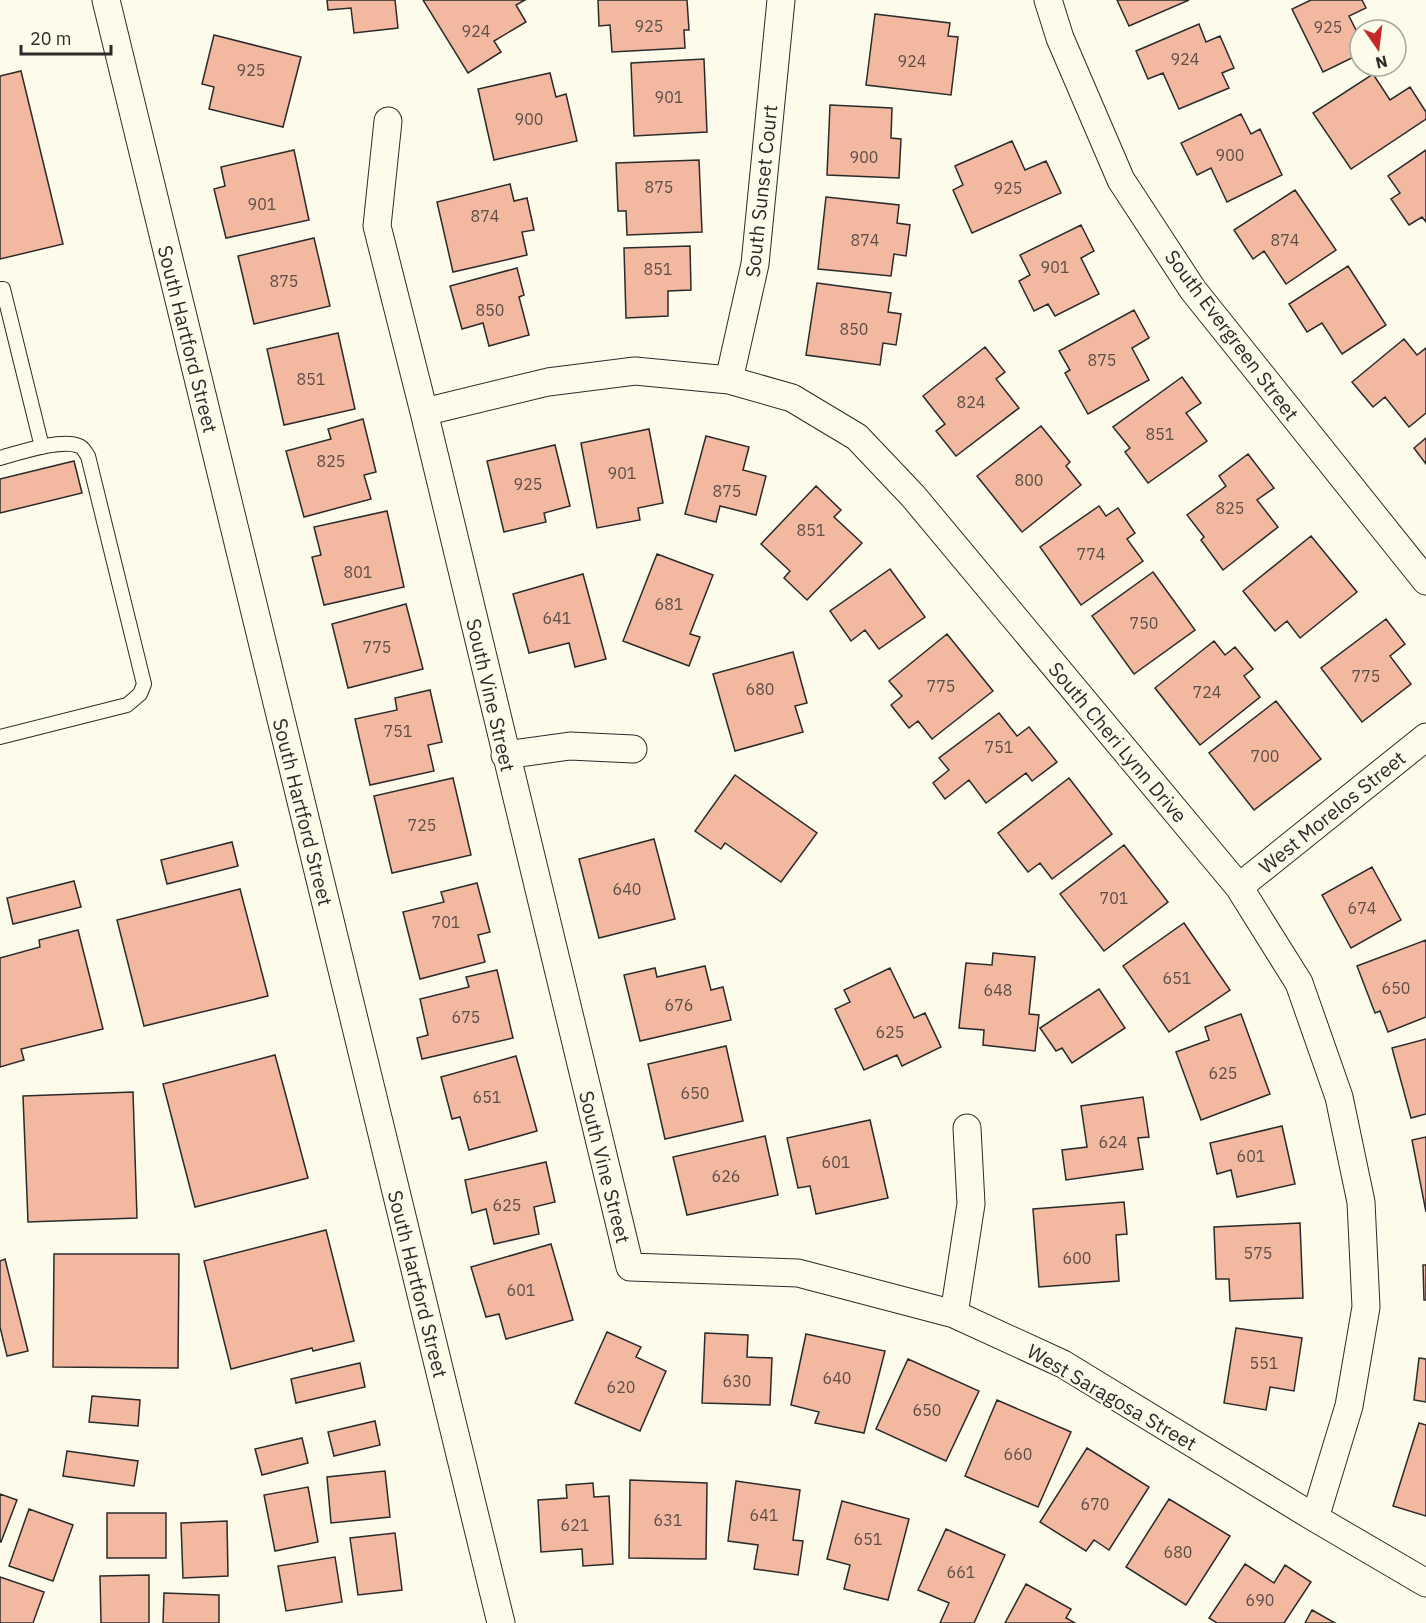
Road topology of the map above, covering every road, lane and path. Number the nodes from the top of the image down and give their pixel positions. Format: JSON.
{"nodes":[{"id":1,"x":105,"y":0,"type":"edge"},
{"id":2,"x":781,"y":0,"type":"edge"},
{"id":3,"x":1048,"y":0,"type":"edge"},
{"id":4,"x":388,"y":121,"type":"dead end"},
{"id":5,"x":0,"y":289,"type":"edge"},
{"id":6,"x":729,"y":380,"type":"junction"},
{"id":7,"x":424,"y":412,"type":"junction"},
{"id":8,"x":42,"y":447,"type":"junction"},
{"id":9,"x":0,"y":458,"type":"edge"},
{"id":10,"x":1426,"y":581,"type":"edge"},
{"id":11,"x":0,"y":737,"type":"edge"},
{"id":12,"x":1426,"y":737,"type":"edge"},
{"id":13,"x":633,"y":749,"type":"dead end"},
{"id":14,"x":505,"y":755,"type":"junction"},
{"id":15,"x":1239,"y":887,"type":"junction"},
{"id":16,"x":967,"y":1128,"type":"dead end"},
{"id":17,"x":630,"y":1267,"type":"joint"},
{"id":18,"x":954,"y":1314,"type":"junction"},
{"id":19,"x":1315,"y":1518,"type":"junction"},
{"id":20,"x":1426,"y":1583,"type":"edge"},
{"id":21,"x":501,"y":1623,"type":"edge"}],
"edges":[{"from":1,"to":21,"type":"street","name":"South Hartford Street"},
{"from":2,"to":6,"type":"street","name":"South Sunset Court"},
{"from":3,"to":10,"type":"street","name":"South Evergreen Street"},
{"from":4,"to":7,"type":"street","name":"South Vine Street"},
{"from":5,"to":8,"type":"lane"},
{"from":6,"to":7,"type":"street","name":"South Cheri Lynn Drive"},
{"from":6,"to":15,"type":"street","name":"South Cheri Lynn Drive"},
{"from":7,"to":14,"type":"street","name":"South Vine Street"},
{"from":8,"to":9,"type":"lane"},
{"from":8,"to":11,"type":"lane"},
{"from":12,"to":15,"type":"street","name":"West Morelos Street"},
{"from":13,"to":14,"type":"street"},
{"from":14,"to":17,"type":"street","name":"South Vine Street"},
{"from":15,"to":19,"type":"street","name":"South Cheri Lynn Drive"},
{"from":16,"to":18,"type":"street"},
{"from":17,"to":18,"type":"street","name":"West Saragosa Street"},
{"from":18,"to":19,"type":"street","name":"West Saragosa Street"},
{"from":19,"to":20,"type":"street","name":"West Saragosa Street"}]}
